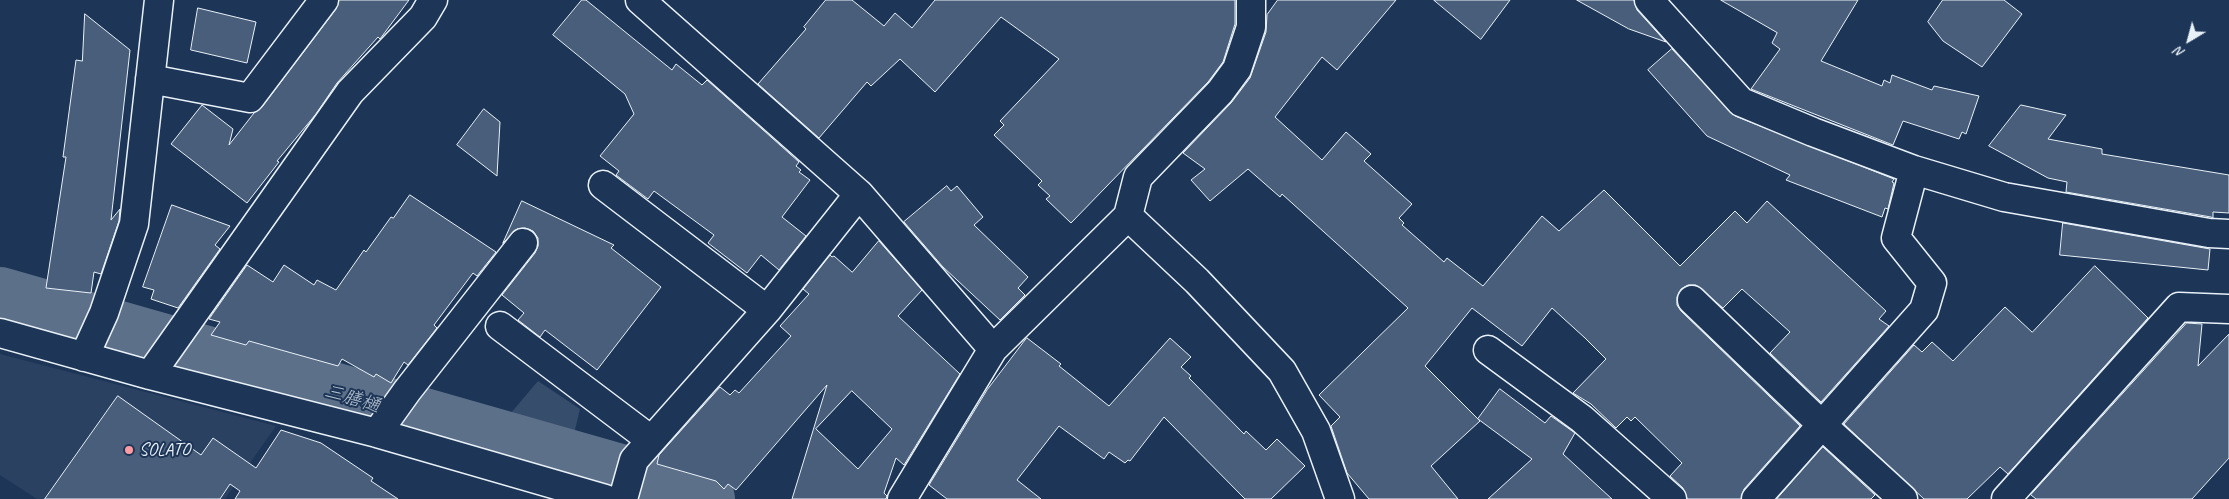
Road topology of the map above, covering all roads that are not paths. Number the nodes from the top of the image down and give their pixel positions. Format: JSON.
{"nodes":[{"id":1,"x":159,"y":0,"type":"edge"},
{"id":2,"x":324,"y":0,"type":"edge"},
{"id":3,"x":433,"y":0,"type":"edge"},
{"id":4,"x":640,"y":0,"type":"edge"},
{"id":5,"x":1251,"y":0,"type":"edge"},
{"id":6,"x":1649,"y":0,"type":"edge"},
{"id":7,"x":150,"y":79,"type":"junction"},
{"id":8,"x":1914,"y":170,"type":"junction"},
{"id":9,"x":603,"y":185,"type":"dead end"},
{"id":10,"x":859,"y":194,"type":"junction"},
{"id":11,"x":1128,"y":216,"type":"junction"},
{"id":12,"x":2229,"y":234,"type":"edge"},
{"id":13,"x":523,"y":243,"type":"dead end"},
{"id":14,"x":1692,"y":300,"type":"dead end"},
{"id":15,"x":2229,"y":309,"type":"edge"},
{"id":16,"x":767,"y":310,"type":"junction"},
{"id":17,"x":500,"y":326,"type":"dead end"},
{"id":18,"x":0,"y":333,"type":"edge"},
{"id":19,"x":88,"y":349,"type":"junction"},
{"id":20,"x":993,"y":349,"type":"junction"},
{"id":21,"x":1488,"y":350,"type":"dead end"},
{"id":22,"x":155,"y":368,"type":"junction"},
{"id":23,"x":1822,"y":425,"type":"junction"},
{"id":24,"x":381,"y":426,"type":"junction"},
{"id":25,"x":643,"y":450,"type":"junction"},
{"id":26,"x":617,"y":498,"type":"edge"},
{"id":27,"x":902,"y":499,"type":"edge"},
{"id":28,"x":1340,"y":499,"type":"edge"},
{"id":29,"x":1672,"y":499,"type":"edge"},
{"id":30,"x":1756,"y":499,"type":"edge"},
{"id":31,"x":1903,"y":499,"type":"edge"},
{"id":32,"x":2006,"y":499,"type":"edge"}],
"edges":[{"from":1,"to":7,"type":"street"},
{"from":2,"to":7,"type":"street"},
{"from":3,"to":22,"type":"street"},
{"from":4,"to":10,"type":"street"},
{"from":5,"to":11,"type":"street"},
{"from":6,"to":8,"type":"street"},
{"from":7,"to":19,"type":"street"},
{"from":8,"to":12,"type":"street"},
{"from":8,"to":23,"type":"street"},
{"from":9,"to":16,"type":"street"},
{"from":10,"to":16,"type":"street"},
{"from":10,"to":20,"type":"street"},
{"from":11,"to":20,"type":"street"},
{"from":11,"to":28,"type":"street"},
{"from":13,"to":24,"type":"street"},
{"from":14,"to":23,"type":"street"},
{"from":15,"to":32,"type":"street"},
{"from":16,"to":25,"type":"street"},
{"from":17,"to":25,"type":"street"},
{"from":18,"to":19,"type":"street"},
{"from":19,"to":22,"type":"street"},
{"from":20,"to":27,"type":"street"},
{"from":21,"to":29,"type":"street"},
{"from":22,"to":24,"type":"street"},
{"from":23,"to":30,"type":"street"},
{"from":23,"to":31,"type":"street"},
{"from":24,"to":26,"type":"street"},
{"from":25,"to":26,"type":"street"}]}
